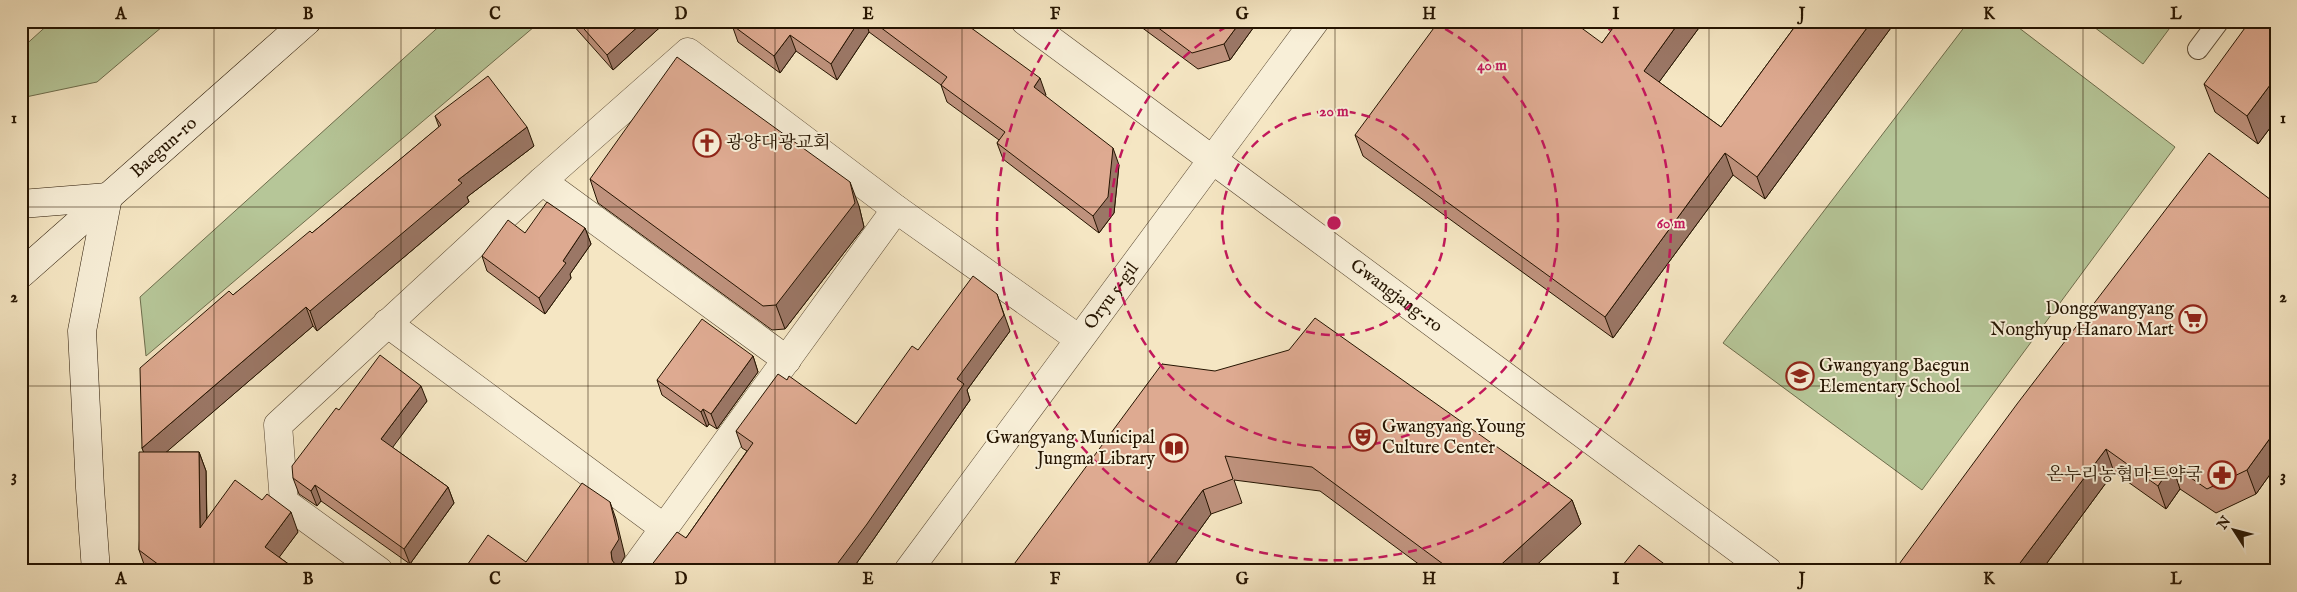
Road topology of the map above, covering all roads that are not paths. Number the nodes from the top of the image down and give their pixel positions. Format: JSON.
{"nodes":[{"id":1,"x":307,"y":21,"type":"edge"},
{"id":2,"x":1025,"y":21,"type":"edge"},
{"id":3,"x":1315,"y":21,"type":"edge"},
{"id":4,"x":2219,"y":21,"type":"edge"},
{"id":5,"x":2198,"y":49,"type":"dead end"},
{"id":6,"x":1212,"y":159,"type":"junction"},
{"id":7,"x":542,"y":181,"type":"junction"},
{"id":8,"x":108,"y":198,"type":"junction"},
{"id":9,"x":21,"y":204,"type":"edge"},
{"id":10,"x":896,"y":209,"type":"junction"},
{"id":11,"x":21,"y":274,"type":"edge"},
{"id":12,"x":387,"y":323,"type":"junction"},
{"id":13,"x":1079,"y":340,"type":"junction"},
{"id":14,"x":787,"y":360,"type":"junction"},
{"id":15,"x":664,"y":528,"type":"junction"},
{"id":16,"x":96,"y":571,"type":"edge"},
{"id":17,"x":379,"y":571,"type":"edge"},
{"id":18,"x":633,"y":571,"type":"edge"},
{"id":19,"x":908,"y":571,"type":"edge"},
{"id":20,"x":1768,"y":571,"type":"edge"}],
"edges":[{"from":1,"to":8,"type":"street","name":"Baegun-ro"},
{"from":2,"to":6,"type":"street","name":"Gwangjang-ro"},
{"from":3,"to":6,"type":"street","name":"Oryu 5-gil"},
{"from":4,"to":5,"type":"lane"},
{"from":6,"to":13,"type":"street","name":"Oryu 5-gil"},
{"from":6,"to":20,"type":"street","name":"Gwangjang-ro"},
{"from":7,"to":10,"type":"street"},
{"from":7,"to":12,"type":"street"},
{"from":7,"to":14,"type":"street"},
{"from":8,"to":9,"type":"street"},
{"from":8,"to":11,"type":"street","name":"Baegun-ro"},
{"from":8,"to":16,"type":"street"},
{"from":10,"to":13,"type":"street"},
{"from":10,"to":14,"type":"street"},
{"from":12,"to":15,"type":"street"},
{"from":12,"to":17,"type":"street"},
{"from":13,"to":19,"type":"street","name":"Oryu 5-gil"},
{"from":14,"to":15,"type":"street"},
{"from":15,"to":18,"type":"street"}]}
